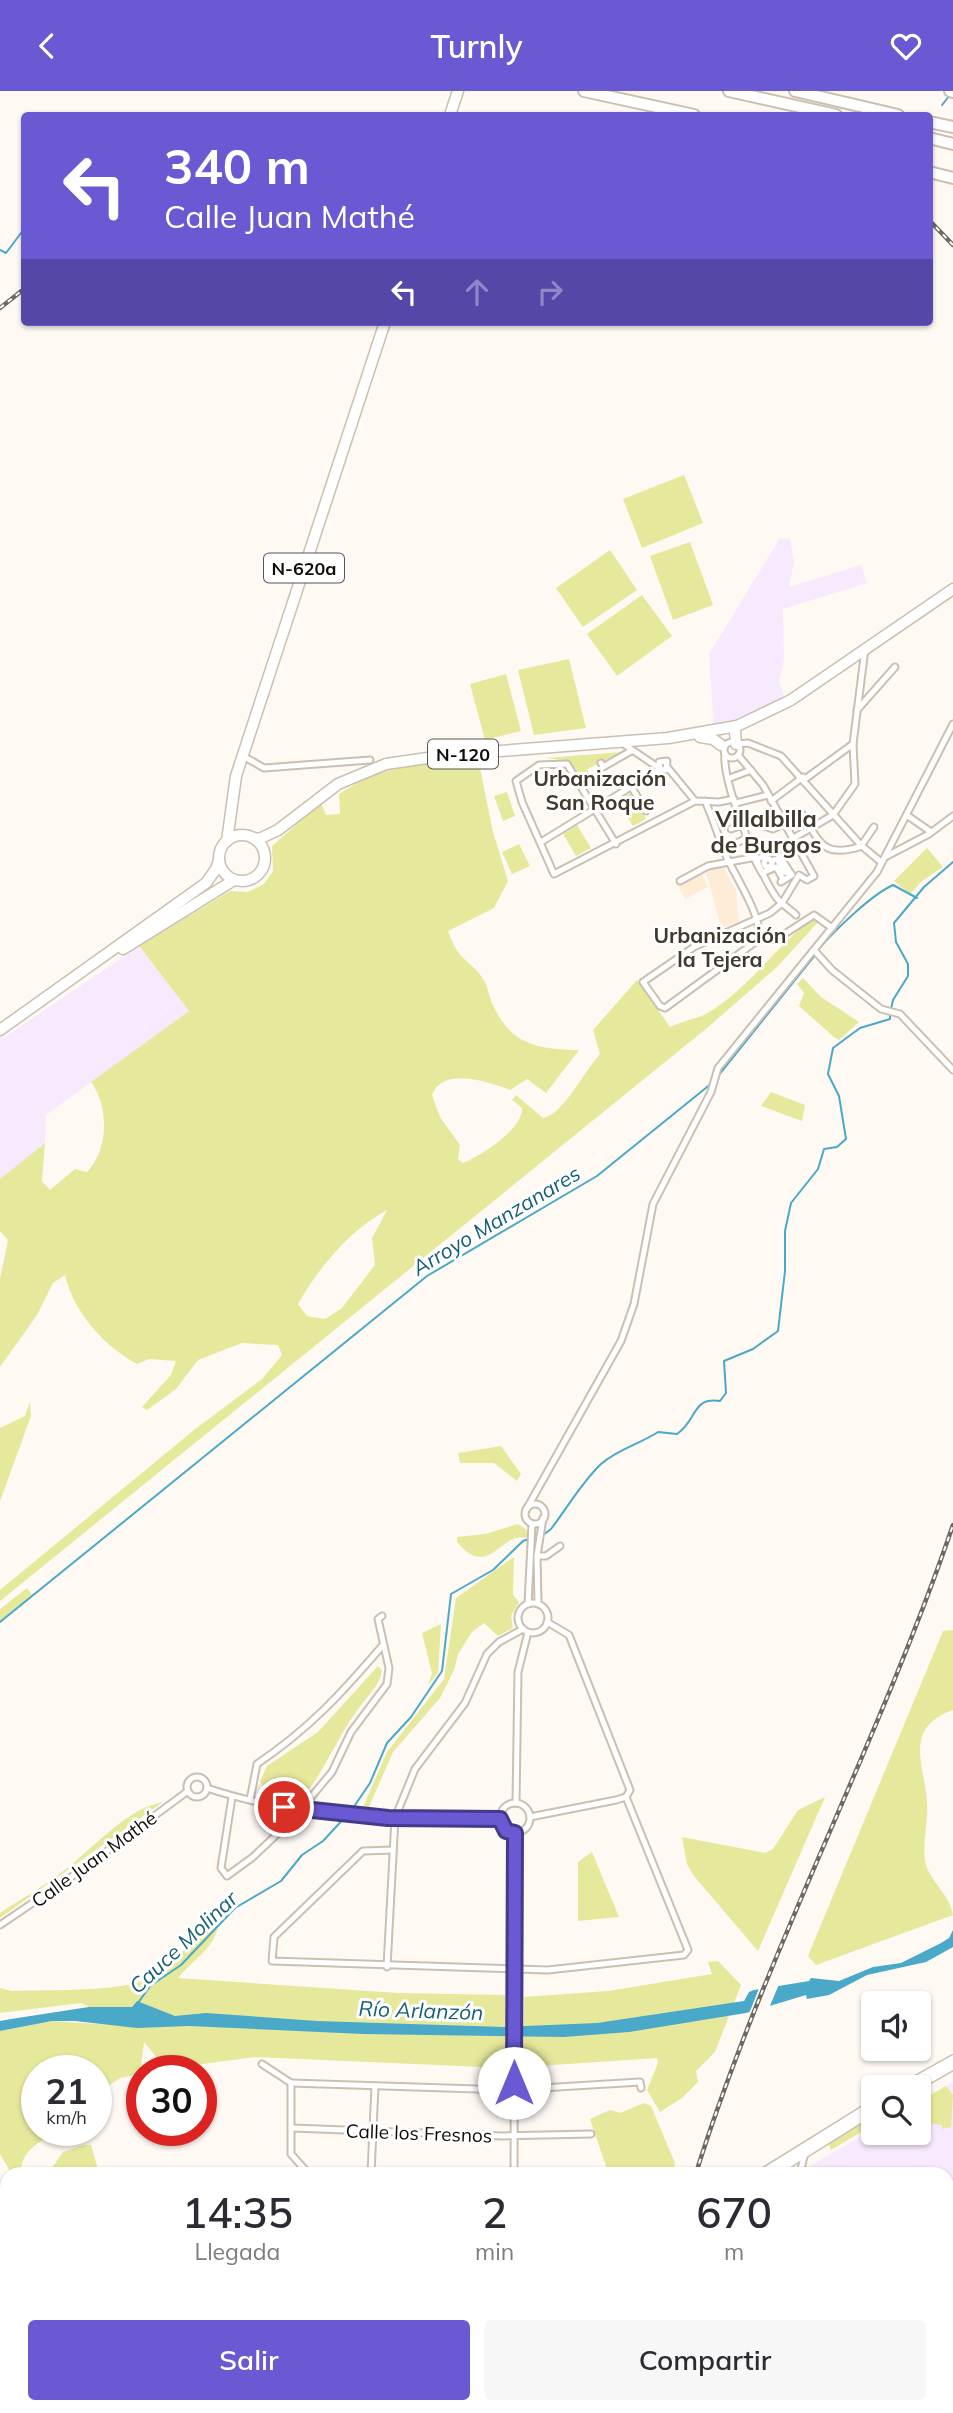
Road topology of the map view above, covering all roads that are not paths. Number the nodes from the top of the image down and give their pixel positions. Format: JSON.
{"nodes":[{"id":1,"x":458,"y":91,"type":"edge"},
{"id":2,"x":584,"y":91,"type":"edge"},
{"id":3,"x":729,"y":91,"type":"edge"},
{"id":4,"x":795,"y":91,"type":"edge"},
{"id":5,"x":451,"y":112,"type":"edge"},
{"id":6,"x":680,"y":112,"type":"edge"},
{"id":7,"x":823,"y":112,"type":"edge"},
{"id":8,"x":885,"y":112,"type":"edge"},
{"id":9,"x":935,"y":123,"type":"edge"},
{"id":10,"x":953,"y":127,"type":"edge"},
{"id":11,"x":384,"y":326,"type":"edge"},
{"id":12,"x":953,"y":589,"type":"edge"},
{"id":13,"x":864,"y":649,"type":"junction"},
{"id":14,"x":895,"y":667,"type":"dead end"},
{"id":15,"x":784,"y":704,"type":"junction"},
{"id":16,"x":857,"y":710,"type":"junction"},
{"id":17,"x":756,"y":719,"type":"junction"},
{"id":18,"x":953,"y":725,"type":"edge"},
{"id":19,"x":733,"y":731,"type":"junction"},
{"id":20,"x":701,"y":735,"type":"junction"},
{"id":21,"x":620,"y":741,"type":"junction"},
{"id":22,"x":853,"y":744,"type":"junction"},
{"id":23,"x":722,"y":746,"type":"junction"},
{"id":24,"x":631,"y":751,"type":"junction"},
{"id":25,"x":737,"y":752,"type":"junction"},
{"id":26,"x":243,"y":756,"type":"junction"},
{"id":27,"x":370,"y":760,"type":"dead end"},
{"id":28,"x":601,"y":763,"type":"dead end"},
{"id":29,"x":660,"y":766,"type":"junction"},
{"id":30,"x":727,"y":766,"type":"junction"},
{"id":31,"x":751,"y":770,"type":"junction"},
{"id":32,"x":730,"y":778,"type":"junction"},
{"id":33,"x":804,"y":778,"type":"junction"},
{"id":34,"x":632,"y":788,"type":"junction"},
{"id":35,"x":769,"y":798,"type":"junction"},
{"id":36,"x":695,"y":801,"type":"junction"},
{"id":37,"x":705,"y":801,"type":"junction"},
{"id":38,"x":735,"y":801,"type":"junction"},
{"id":39,"x":596,"y":810,"type":"junction"},
{"id":40,"x":646,"y":811,"type":"dead end"},
{"id":41,"x":229,"y":814,"type":"junction"},
{"id":42,"x":802,"y":814,"type":"dead end"},
{"id":43,"x":833,"y":815,"type":"junction"},
{"id":44,"x":908,"y":816,"type":"junction"},
{"id":45,"x":953,"y":816,"type":"edge"},
{"id":46,"x":784,"y":824,"type":"junction"},
{"id":47,"x":742,"y":825,"type":"junction"},
{"id":48,"x":761,"y":825,"type":"dead end"},
{"id":49,"x":874,"y":827,"type":"dead end"},
{"id":50,"x":731,"y":829,"type":"dead end"},
{"id":51,"x":809,"y":829,"type":"junction"},
{"id":52,"x":278,"y":830,"type":"junction"},
{"id":53,"x":931,"y":832,"type":"junction"},
{"id":54,"x":251,"y":837,"type":"junction"},
{"id":55,"x":747,"y":838,"type":"junction"},
{"id":56,"x":792,"y":839,"type":"junction"},
{"id":57,"x":227,"y":841,"type":"junction"},
{"id":58,"x":541,"y":842,"type":"junction"},
{"id":59,"x":616,"y":844,"type":"junction"},
{"id":60,"x":861,"y":845,"type":"junction"},
{"id":61,"x":730,"y":846,"type":"dead end"},
{"id":62,"x":264,"y":855,"type":"junction"},
{"id":63,"x":887,"y":856,"type":"junction"},
{"id":64,"x":775,"y":857,"type":"junction"},
{"id":65,"x":757,"y":858,"type":"junction"},
{"id":66,"x":219,"y":860,"type":"junction"},
{"id":67,"x":728,"y":861,"type":"junction"},
{"id":68,"x":881,"y":862,"type":"junction"},
{"id":69,"x":806,"y":866,"type":"junction"},
{"id":70,"x":763,"y":868,"type":"junction"},
{"id":71,"x":791,"y":874,"type":"junction"},
{"id":72,"x":798,"y":876,"type":"junction"},
{"id":73,"x":234,"y":880,"type":"junction"},
{"id":74,"x":680,"y":881,"type":"dead end"},
{"id":75,"x":782,"y":903,"type":"junction"},
{"id":76,"x":796,"y":915,"type":"dead end"},
{"id":77,"x":756,"y":921,"type":"junction"},
{"id":78,"x":832,"y":928,"type":"junction"},
{"id":79,"x":758,"y":940,"type":"junction"},
{"id":80,"x":816,"y":951,"type":"junction"},
{"id":81,"x":69,"y":982,"type":"junction"},
{"id":82,"x":0,"y":1030,"type":"edge"},
{"id":83,"x":953,"y":1070,"type":"edge"},
{"id":84,"x":537,"y":1490,"type":"junction"},
{"id":85,"x":540,"y":1506,"type":"junction"},
{"id":86,"x":526,"y":1510,"type":"junction"},
{"id":87,"x":544,"y":1518,"type":"junction"},
{"id":88,"x":532,"y":1524,"type":"junction"},
{"id":89,"x":536,"y":1544,"type":"junction"},
{"id":90,"x":560,"y":1546,"type":"dead end"},
{"id":91,"x":537,"y":1556,"type":"junction"},
{"id":92,"x":528,"y":1604,"type":"junction"},
{"id":93,"x":538,"y":1604,"type":"junction"},
{"id":94,"x":382,"y":1616,"type":"dead end"},
{"id":95,"x":547,"y":1622,"type":"junction"},
{"id":96,"x":525,"y":1631,"type":"junction"},
{"id":97,"x":383,"y":1645,"type":"junction"},
{"id":98,"x":207,"y":1788,"type":"junction"},
{"id":99,"x":188,"y":1791,"type":"junction"},
{"id":100,"x":628,"y":1795,"type":"junction"},
{"id":101,"x":232,"y":1797,"type":"junction"},
{"id":102,"x":250,"y":1800,"type":"junction"},
{"id":103,"x":516,"y":1803,"type":"junction"},
{"id":104,"x":301,"y":1809,"type":"junction"},
{"id":105,"x":530,"y":1817,"type":"junction"},
{"id":106,"x":395,"y":1818,"type":"junction"},
{"id":107,"x":500,"y":1819,"type":"junction"},
{"id":108,"x":515,"y":1833,"type":"junction"},
{"id":109,"x":393,"y":1850,"type":"junction"},
{"id":110,"x":0,"y":1925,"type":"edge"},
{"id":111,"x":387,"y":1967,"type":"junction"},
{"id":112,"x":515,"y":1970,"type":"junction"},
{"id":113,"x":953,"y":2059,"type":"edge"},
{"id":114,"x":262,"y":2064,"type":"dead end"},
{"id":115,"x":953,"y":2066,"type":"edge"},
{"id":116,"x":924,"y":2075,"type":"edge"},
{"id":117,"x":931,"y":2078,"type":"edge"},
{"id":118,"x":291,"y":2083,"type":"junction"},
{"id":119,"x":375,"y":2086,"type":"junction"},
{"id":120,"x":641,"y":2088,"type":"dead end"},
{"id":121,"x":514,"y":2090,"type":"junction"},
{"id":122,"x":861,"y":2111,"type":"edge"},
{"id":123,"x":861,"y":2118,"type":"edge"},
{"id":124,"x":292,"y":2128,"type":"junction"},
{"id":125,"x":373,"y":2132,"type":"junction"},
{"id":126,"x":589,"y":2132,"type":"dead end"},
{"id":127,"x":514,"y":2136,"type":"junction"},
{"id":128,"x":805,"y":2153,"type":"junction"},
{"id":129,"x":303,"y":2167,"type":"edge"},
{"id":130,"x":371,"y":2167,"type":"edge"},
{"id":131,"x":514,"y":2167,"type":"edge"},
{"id":132,"x":772,"y":2167,"type":"edge"},
{"id":133,"x":783,"y":2167,"type":"edge"},
{"id":134,"x":802,"y":2167,"type":"edge"}],
"edges":[{"from":1,"to":5,"type":"highway"},
{"from":2,"to":6,"type":"highway"},
{"from":3,"to":7,"type":"highway"},
{"from":4,"to":8,"type":"highway"},
{"from":9,"to":10,"type":"highway"},
{"from":11,"to":26,"type":"highway","number":"N-620a"},
{"from":12,"to":13,"type":"highway","number":"N-120"},
{"from":13,"to":15,"type":"highway","number":"N-120"},
{"from":13,"to":16,"type":"street"},
{"from":14,"to":16,"type":"street"},
{"from":15,"to":17,"type":"highway","number":"N-120"},
{"from":15,"to":19,"type":"highway","number":"N-120"},
{"from":16,"to":22,"type":"street"},
{"from":17,"to":19,"type":"highway"},
{"from":17,"to":20,"type":"highway","number":"N-120"},
{"from":18,"to":44,"type":"street"},
{"from":19,"to":20,"type":"highway"},
{"from":19,"to":23,"type":"highway"},
{"from":19,"to":25,"type":"highway"},
{"from":20,"to":21,"type":"highway","number":"N-120"},
{"from":20,"to":23,"type":"highway"},
{"from":21,"to":24,"type":"street"},
{"from":21,"to":52,"type":"highway","number":"N-120"},
{"from":22,"to":33,"type":"street"},
{"from":22,"to":43,"type":"street"},
{"from":23,"to":25,"type":"street"},
{"from":23,"to":25,"type":"street"},
{"from":23,"to":30,"type":"street"},
{"from":24,"to":28,"type":"street"},
{"from":24,"to":29,"type":"street"},
{"from":25,"to":30,"type":"street"},
{"from":25,"to":31,"type":"street"},
{"from":25,"to":33,"type":"street"},
{"from":26,"to":27,"type":"street"},
{"from":26,"to":41,"type":"highway","number":"N-620a"},
{"from":29,"to":34,"type":"street"},
{"from":29,"to":36,"type":"street"},
{"from":30,"to":32,"type":"street"},
{"from":31,"to":32,"type":"street"},
{"from":31,"to":35,"type":"street"},
{"from":32,"to":38,"type":"street"},
{"from":33,"to":35,"type":"street"},
{"from":33,"to":43,"type":"street"},
{"from":34,"to":39,"type":"street"},
{"from":34,"to":40,"type":"street"},
{"from":35,"to":38,"type":"street"},
{"from":35,"to":46,"type":"street"},
{"from":36,"to":37,"type":"street"},
{"from":36,"to":59,"type":"street"},
{"from":37,"to":38,"type":"street"},
{"from":37,"to":67,"type":"street"},
{"from":38,"to":47,"type":"street"},
{"from":39,"to":58,"type":"street"},
{"from":39,"to":58,"type":"street"},
{"from":39,"to":59,"type":"street"},
{"from":41,"to":54,"type":"highway"},
{"from":41,"to":57,"type":"highway","number":"N-620a"},
{"from":42,"to":51,"type":"street"},
{"from":43,"to":51,"type":"street"},
{"from":43,"to":60,"type":"street"},
{"from":44,"to":53,"type":"street"},
{"from":44,"to":63,"type":"street"},
{"from":45,"to":53,"type":"street"},
{"from":46,"to":48,"type":"street"},
{"from":46,"to":56,"type":"street"},
{"from":47,"to":50,"type":"street"},
{"from":47,"to":55,"type":"street"},
{"from":49,"to":60,"type":"street"},
{"from":51,"to":56,"type":"street"},
{"from":51,"to":60,"type":"street"},
{"from":52,"to":54,"type":"highway","number":"N-120"},
{"from":52,"to":62,"type":"highway","number":"N-120"},
{"from":53,"to":63,"type":"street"},
{"from":54,"to":57,"type":"highway","number":"N-120"},
{"from":54,"to":62,"type":"highway"},
{"from":55,"to":61,"type":"street"},
{"from":55,"to":65,"type":"street"},
{"from":56,"to":69,"type":"street"},
{"from":57,"to":66,"type":"highway","number":"N-120"},
{"from":58,"to":59,"type":"street"},
{"from":60,"to":68,"type":"street"},
{"from":62,"to":73,"type":"highway","number":"N-120"},
{"from":63,"to":68,"type":"street"},
{"from":64,"to":65,"type":"street"},
{"from":64,"to":70,"type":"street"},
{"from":64,"to":71,"type":"street"},
{"from":65,"to":67,"type":"street"},
{"from":65,"to":70,"type":"street"},
{"from":66,"to":73,"type":"highway"},
{"from":66,"to":81,"type":"highway","number":"N-120"},
{"from":67,"to":74,"type":"street"},
{"from":67,"to":77,"type":"street"},
{"from":68,"to":78,"type":"street"},
{"from":69,"to":72,"type":"street"},
{"from":69,"to":72,"type":"street"},
{"from":70,"to":71,"type":"street"},
{"from":70,"to":75,"type":"street"},
{"from":71,"to":72,"type":"street"},
{"from":72,"to":75,"type":"street"},
{"from":73,"to":81,"type":"highway","number":"N-120"},
{"from":75,"to":76,"type":"street"},
{"from":75,"to":77,"type":"street"},
{"from":77,"to":79,"type":"street"},
{"from":77,"to":79,"type":"street"},
{"from":78,"to":79,"type":"street"},
{"from":78,"to":80,"type":"street"},
{"from":80,"to":83,"type":"street"},
{"from":80,"to":84,"type":"street"},
{"from":81,"to":82,"type":"highway","number":"N-120"},
{"from":84,"to":85,"type":"street"},
{"from":84,"to":86,"type":"street"},
{"from":85,"to":86,"type":"street"},
{"from":85,"to":87,"type":"street"},
{"from":86,"to":88,"type":"street"},
{"from":87,"to":88,"type":"street"},
{"from":87,"to":89,"type":"street"},
{"from":88,"to":89,"type":"street"},
{"from":89,"to":91,"type":"street"},
{"from":89,"to":92,"type":"street"},
{"from":90,"to":91,"type":"street"},
{"from":91,"to":93,"type":"street"},
{"from":92,"to":93,"type":"street"},
{"from":92,"to":96,"type":"street"},
{"from":93,"to":95,"type":"street"},
{"from":94,"to":97,"type":"street"},
{"from":95,"to":96,"type":"street"},
{"from":95,"to":100,"type":"street"},
{"from":96,"to":103,"type":"street"},
{"from":96,"to":106,"type":"street"},
{"from":97,"to":102,"type":"street"},
{"from":97,"to":104,"type":"street"},
{"from":98,"to":99,"type":"street"},
{"from":98,"to":99,"type":"street"},
{"from":98,"to":101,"type":"street"},
{"from":99,"to":110,"type":"street","name":"Calle Juan Mathé"},
{"from":100,"to":105,"type":"street"},
{"from":100,"to":112,"type":"street"},
{"from":101,"to":102,"type":"street"},
{"from":101,"to":104,"type":"street"},
{"from":102,"to":104,"type":"street"},
{"from":103,"to":105,"type":"street"},
{"from":103,"to":107,"type":"street"},
{"from":104,"to":106,"type":"street"},
{"from":105,"to":108,"type":"street"},
{"from":106,"to":107,"type":"street"},
{"from":106,"to":109,"type":"street"},
{"from":107,"to":108,"type":"street"},
{"from":108,"to":112,"type":"street"},
{"from":109,"to":111,"type":"street"},
{"from":109,"to":111,"type":"street"},
{"from":111,"to":112,"type":"street"},
{"from":112,"to":121,"type":"street"},
{"from":113,"to":116,"type":"street"},
{"from":114,"to":118,"type":"street"},
{"from":115,"to":117,"type":"street"},
{"from":118,"to":119,"type":"street"},
{"from":118,"to":124,"type":"street"},
{"from":119,"to":121,"type":"street"},
{"from":119,"to":125,"type":"street"},
{"from":120,"to":121,"type":"street"},
{"from":121,"to":127,"type":"street"},
{"from":122,"to":132,"type":"street"},
{"from":123,"to":128,"type":"street"},
{"from":124,"to":125,"type":"street","name":"Calle los Fresnos"},
{"from":124,"to":129,"type":"street"},
{"from":125,"to":127,"type":"street","name":"Calle los Fresnos"},
{"from":125,"to":130,"type":"street"},
{"from":126,"to":127,"type":"street","name":"Calle los Fresnos"},
{"from":127,"to":131,"type":"street"},
{"from":128,"to":133,"type":"street"},
{"from":128,"to":134,"type":"street"}]}
